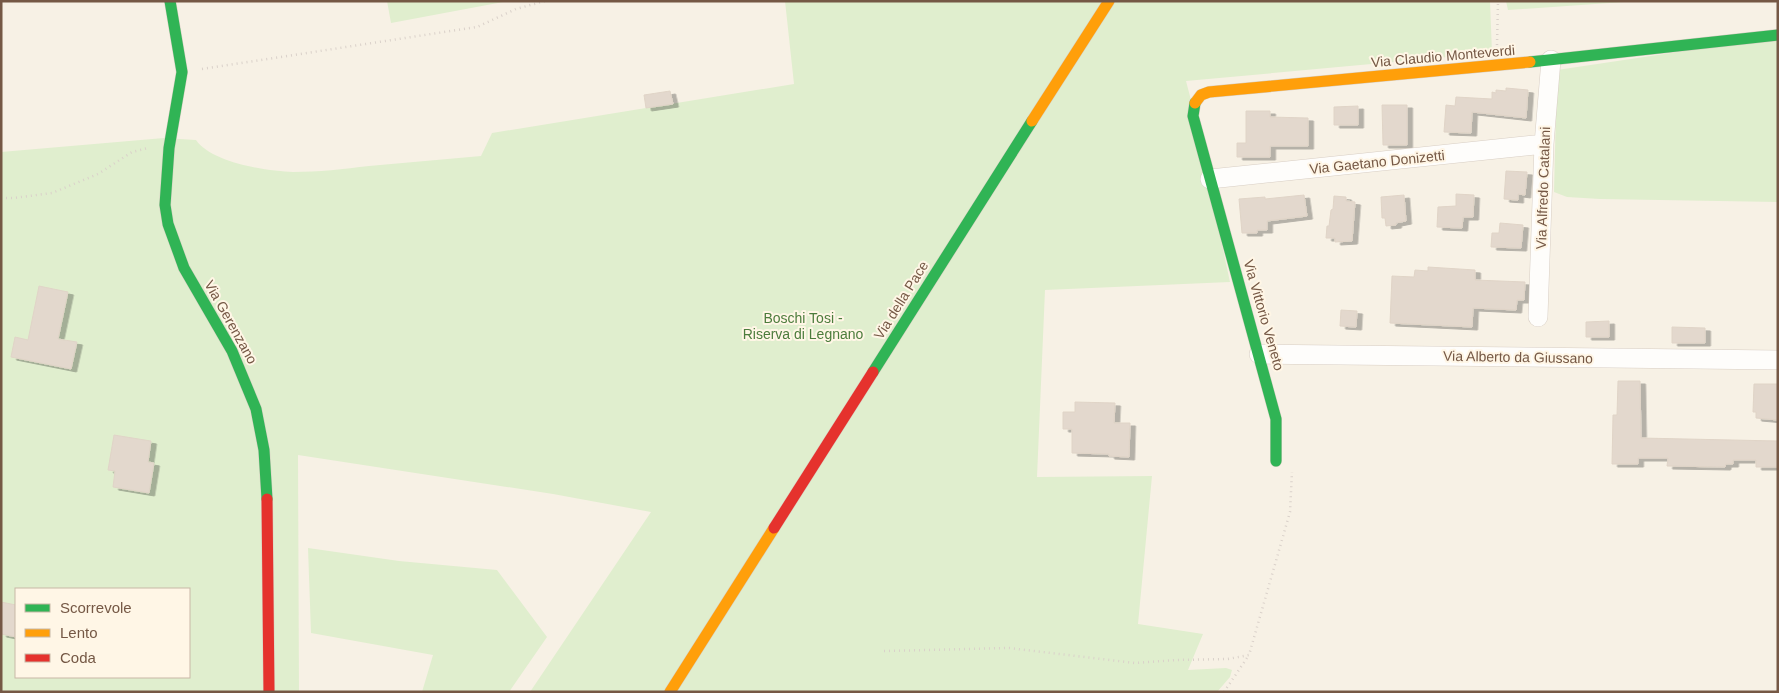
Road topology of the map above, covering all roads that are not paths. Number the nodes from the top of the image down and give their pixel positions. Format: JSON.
{"nodes":[{"id":1,"x":170,"y":1,"type":"edge"},
{"id":2,"x":1109,"y":1,"type":"edge"},
{"id":3,"x":1778,"y":35,"type":"edge"},
{"id":4,"x":1551,"y":60,"type":"junction"},
{"id":5,"x":1544,"y":144,"type":"junction"},
{"id":6,"x":1210,"y":179,"type":"junction"},
{"id":7,"x":1538,"y":317,"type":"dead end"},
{"id":8,"x":1259,"y":354,"type":"junction"},
{"id":9,"x":1778,"y":360,"type":"edge"},
{"id":10,"x":1276,"y":461,"type":"dead end"},
{"id":11,"x":269,"y":692,"type":"edge"},
{"id":12,"x":670,"y":692,"type":"edge"}],
"edges":[{"from":1,"to":11,"type":"street","name":"Via Gerenzano"},
{"from":2,"to":12,"type":"street","name":"Via della Pace"},
{"from":3,"to":4,"type":"street","name":"Via Claudio Monteverdi"},
{"from":4,"to":5,"type":"street","name":"Via Alfredo Catalani"},
{"from":4,"to":6,"type":"street","name":"Via Claudio Monteverdi"},
{"from":5,"to":6,"type":"street","name":"Via Gaetano Donizetti"},
{"from":5,"to":7,"type":"street","name":"Via Alfredo Catalani"},
{"from":6,"to":8,"type":"street","name":"Via Vittorio Veneto"},
{"from":8,"to":9,"type":"street","name":"Via Alberto da Giussano"},
{"from":8,"to":10,"type":"street","name":"Via Vittorio Veneto"}]}
